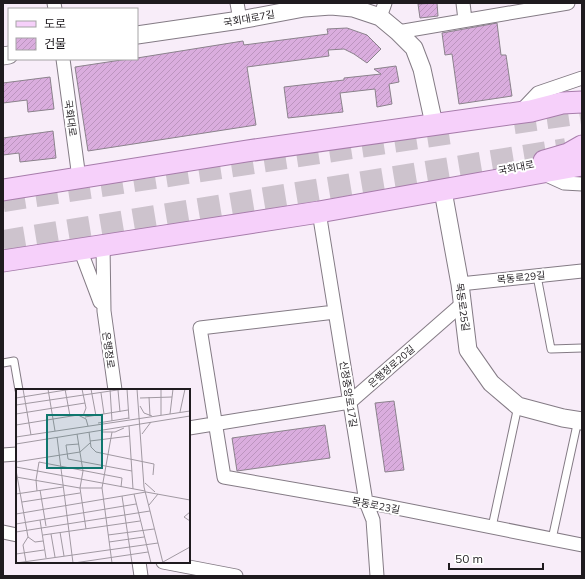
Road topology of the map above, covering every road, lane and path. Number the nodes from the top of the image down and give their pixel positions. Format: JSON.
{"nodes":[{"id":1,"x":237,"y":3,"type":"edge"},
{"id":2,"x":463,"y":3,"type":"edge"},
{"id":3,"x":568,"y":3,"type":"edge"},
{"id":4,"x":516,"y":7,"type":"edge"},
{"id":5,"x":382,"y":10,"type":"edge"},
{"id":6,"x":240,"y":20,"type":"junction"},
{"id":7,"x":465,"y":20,"type":"junction"},
{"id":8,"x":398,"y":32,"type":"junction"},
{"id":9,"x":138,"y":35,"type":"edge"},
{"id":10,"x":63,"y":60,"type":"edge"},
{"id":11,"x":582,"y":78,"type":"edge"},
{"id":12,"x":582,"y":102,"type":"edge"},
{"id":13,"x":526,"y":111,"type":"junction"},
{"id":14,"x":582,"y":115,"type":"edge"},
{"id":15,"x":434,"y":124,"type":"junction"},
{"id":16,"x":582,"y":146,"type":"edge"},
{"id":17,"x":582,"y":165,"type":"edge"},
{"id":18,"x":542,"y":172,"type":"junction"},
{"id":19,"x":79,"y":178,"type":"junction"},
{"id":20,"x":582,"y":184,"type":"edge"},
{"id":21,"x":3,"y":190,"type":"edge"},
{"id":22,"x":447,"y":190,"type":"junction"},
{"id":23,"x":318,"y":212,"type":"junction"},
{"id":24,"x":103,"y":245,"type":"junction"},
{"id":25,"x":80,"y":249,"type":"junction"},
{"id":26,"x":3,"y":261,"type":"edge"},
{"id":27,"x":582,"y":271,"type":"edge"},
{"id":28,"x":537,"y":276,"type":"junction"},
{"id":29,"x":460,"y":284,"type":"junction"},
{"id":30,"x":462,"y":304,"type":"junction"},
{"id":31,"x":104,"y":311,"type":"junction"},
{"id":32,"x":335,"y":312,"type":"junction"},
{"id":33,"x":582,"y":348,"type":"edge"},
{"id":34,"x":3,"y":363,"type":"edge"},
{"id":35,"x":19,"y":389,"type":"edge"},
{"id":36,"x":115,"y":389,"type":"edge"},
{"id":37,"x":350,"y":402,"type":"junction"},
{"id":38,"x":518,"y":406,"type":"junction"},
{"id":39,"x":580,"y":421,"type":"edge"},
{"id":40,"x":215,"y":424,"type":"junction"},
{"id":41,"x":190,"y":428,"type":"edge"},
{"id":42,"x":16,"y":454,"type":"edge"},
{"id":43,"x":3,"y":455,"type":"edge"},
{"id":44,"x":366,"y":502,"type":"junction"},
{"id":45,"x":492,"y":527,"type":"junction"},
{"id":46,"x":3,"y":532,"type":"edge"},
{"id":47,"x":16,"y":535,"type":"edge"},
{"id":48,"x":552,"y":539,"type":"junction"},
{"id":49,"x":582,"y":545,"type":"edge"},
{"id":50,"x":139,"y":563,"type":"edge"},
{"id":51,"x":167,"y":563,"type":"edge"},
{"id":52,"x":141,"y":576,"type":"edge"},
{"id":53,"x":236,"y":576,"type":"edge"},
{"id":54,"x":377,"y":576,"type":"edge"}],
"edges":[{"from":1,"to":6,"type":"street"},
{"from":2,"to":7,"type":"street"},
{"from":3,"to":4,"type":"street"},
{"from":4,"to":7,"type":"street"},
{"from":5,"to":6,"type":"street","name":"국회대로7길"},
{"from":5,"to":8,"type":"street","name":"국회대로7길"},
{"from":6,"to":9,"type":"street","name":"국회대로7길"},
{"from":7,"to":8,"type":"street"},
{"from":8,"to":15,"type":"street","name":"국회대로7길"},
{"from":10,"to":19,"type":"street","name":"국회대로"},
{"from":11,"to":13,"type":"street"},
{"from":12,"to":13,"type":"main road"},
{"from":13,"to":14,"type":"main road"},
{"from":13,"to":15,"type":"main road"},
{"from":15,"to":19,"type":"main road"},
{"from":16,"to":22,"type":"main road","name":"국회대로"},
{"from":17,"to":18,"type":"main road"},
{"from":18,"to":20,"type":"street"},
{"from":18,"to":22,"type":"main road"},
{"from":19,"to":21,"type":"main road"},
{"from":22,"to":23,"type":"main road"},
{"from":22,"to":29,"type":"street","name":"목동로25길"},
{"from":23,"to":24,"type":"main road"},
{"from":23,"to":32,"type":"street","name":"신정중앙로17길"},
{"from":24,"to":25,"type":"main road"},
{"from":24,"to":31,"type":"street","name":"은행정로"},
{"from":25,"to":26,"type":"main road"},
{"from":25,"to":31,"type":"street","name":"은행정로"},
{"from":27,"to":28,"type":"street","name":"목동로29길"},
{"from":28,"to":29,"type":"street","name":"목동로29길"},
{"from":28,"to":33,"type":"lane"},
{"from":29,"to":30,"type":"street","name":"목동로25길"},
{"from":30,"to":37,"type":"street","name":"은행정로20길"},
{"from":30,"to":38,"type":"street","name":"목동로25길"},
{"from":31,"to":36,"type":"street","name":"은행정로"},
{"from":32,"to":37,"type":"street","name":"신정중앙로17길"},
{"from":32,"to":40,"type":"street"},
{"from":34,"to":35,"type":"lane"},
{"from":37,"to":40,"type":"street"},
{"from":37,"to":44,"type":"street","name":"신정중앙로17길"},
{"from":38,"to":39,"type":"street","name":"목동로25길"},
{"from":38,"to":45,"type":"lane"},
{"from":39,"to":48,"type":"lane","name":"목동로25길"},
{"from":40,"to":41,"type":"street"},
{"from":40,"to":44,"type":"street","name":"목동로23길"},
{"from":42,"to":43,"type":"street"},
{"from":44,"to":45,"type":"street","name":"목동로23길"},
{"from":44,"to":54,"type":"street","name":"신정중앙로17길"},
{"from":45,"to":48,"type":"street","name":"목동로23길"},
{"from":46,"to":47,"type":"street"},
{"from":48,"to":49,"type":"street","name":"목동로23길"},
{"from":50,"to":52,"type":"street"},
{"from":51,"to":53,"type":"street"}]}
